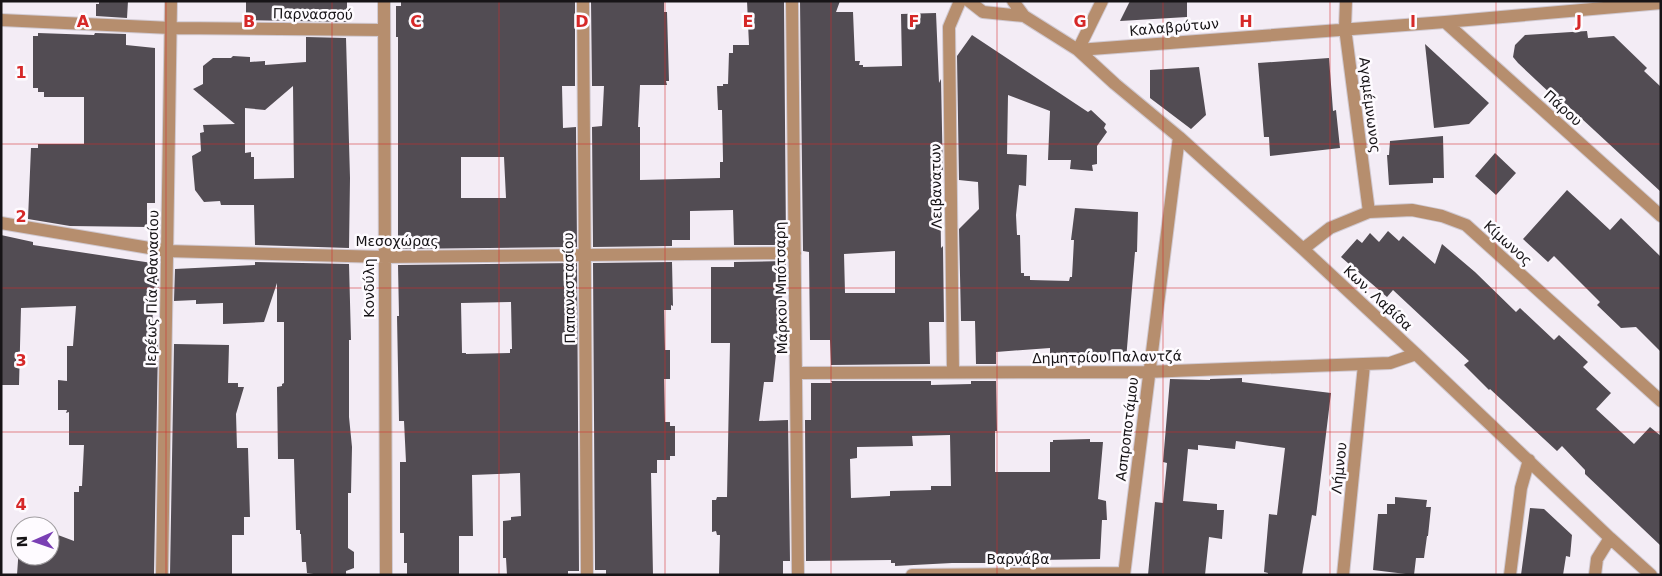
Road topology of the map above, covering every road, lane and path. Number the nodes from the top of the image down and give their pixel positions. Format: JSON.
{"nodes":[{"id":1,"x":172,"y":1,"type":"edge"},
{"id":2,"x":384,"y":1,"type":"edge"},
{"id":3,"x":582,"y":1,"type":"edge"},
{"id":4,"x":792,"y":1,"type":"edge"},
{"id":5,"x":960,"y":1,"type":"edge"},
{"id":6,"x":969,"y":1,"type":"edge"},
{"id":7,"x":1013,"y":1,"type":"edge"},
{"id":8,"x":1102,"y":1,"type":"edge"},
{"id":9,"x":1346,"y":1,"type":"edge"},
{"id":10,"x":1661,"y":3,"type":"edge"},
{"id":11,"x":1024,"y":16,"type":"junction"},
{"id":12,"x":1,"y":20,"type":"edge"},
{"id":13,"x":1444,"y":22,"type":"junction"},
{"id":14,"x":171,"y":28,"type":"junction"},
{"id":15,"x":1345,"y":28,"type":"junction"},
{"id":16,"x":384,"y":30,"type":"junction"},
{"id":17,"x":1078,"y":50,"type":"junction"},
{"id":18,"x":1179,"y":137,"type":"junction"},
{"id":19,"x":1369,"y":212,"type":"junction"},
{"id":20,"x":1661,"y":216,"type":"edge"},
{"id":21,"x":1,"y":223,"type":"edge"},
{"id":22,"x":1303,"y":249,"type":"junction"},
{"id":23,"x":167,"y":251,"type":"junction"},
{"id":24,"x":795,"y":254,"type":"junction"},
{"id":25,"x":584,"y":256,"type":"junction"},
{"id":26,"x":384,"y":257,"type":"junction"},
{"id":27,"x":1416,"y":354,"type":"junction"},
{"id":28,"x":1364,"y":365,"type":"junction"},
{"id":29,"x":953,"y":372,"type":"junction"},
{"id":30,"x":1150,"y":372,"type":"junction"},
{"id":31,"x":796,"y":373,"type":"junction"},
{"id":32,"x":1661,"y":401,"type":"edge"},
{"id":33,"x":1529,"y":460,"type":"junction"},
{"id":34,"x":1610,"y":538,"type":"junction"},
{"id":35,"x":1124,"y":574,"type":"edge"},
{"id":36,"x":162,"y":575,"type":"edge"},
{"id":37,"x":386,"y":575,"type":"edge"},
{"id":38,"x":587,"y":575,"type":"edge"},
{"id":39,"x":798,"y":575,"type":"edge"},
{"id":40,"x":912,"y":575,"type":"edge"},
{"id":41,"x":1343,"y":575,"type":"edge"},
{"id":42,"x":1510,"y":575,"type":"edge"},
{"id":43,"x":1595,"y":575,"type":"edge"},
{"id":44,"x":1651,"y":575,"type":"edge"}],
"edges":[{"from":1,"to":14,"type":"street","name":"Ιερέως Πία Αθανασίου"},
{"from":2,"to":16,"type":"street","name":"Κονδύλη"},
{"from":3,"to":25,"type":"street","name":"Παπαναστασίου"},
{"from":4,"to":24,"type":"street","name":"Μάρκου Μπότσαρη"},
{"from":5,"to":29,"type":"street","name":"Λειβανατων"},
{"from":6,"to":11,"type":"street"},
{"from":7,"to":11,"type":"street"},
{"from":8,"to":17,"type":"street"},
{"from":9,"to":15,"type":"street","name":"Αγαμέμνωνος"},
{"from":10,"to":13,"type":"street","name":"Καλαβρύτων"},
{"from":11,"to":17,"type":"street","name":"Κων. Λαβίδα"},
{"from":12,"to":14,"type":"street","name":"Παρνασσού"},
{"from":13,"to":15,"type":"street","name":"Καλαβρύτων"},
{"from":13,"to":20,"type":"street","name":"Πάρου"},
{"from":14,"to":16,"type":"street","name":"Παρνασσού"},
{"from":14,"to":23,"type":"street","name":"Ιερέως Πία Αθανασίου"},
{"from":15,"to":17,"type":"street","name":"Καλαβρύτων"},
{"from":15,"to":19,"type":"street","name":"Αγαμέμνωνος"},
{"from":16,"to":26,"type":"street","name":"Κονδύλη"},
{"from":17,"to":18,"type":"street","name":"Κων. Λαβίδα"},
{"from":18,"to":22,"type":"street","name":"Κων. Λαβίδα"},
{"from":18,"to":30,"type":"street","name":"Ασπροποτάμου"},
{"from":19,"to":22,"type":"street","name":"Κίμωνος"},
{"from":19,"to":32,"type":"street","name":"Κίμωνος"},
{"from":21,"to":23,"type":"street","name":"Μεσοχώρας"},
{"from":22,"to":27,"type":"street","name":"Κων. Λαβίδα"},
{"from":23,"to":26,"type":"street","name":"Μεσοχώρας"},
{"from":23,"to":36,"type":"street","name":"Ιερέως Πία Αθανασίου"},
{"from":24,"to":25,"type":"street","name":"Μεσοχώρας"},
{"from":24,"to":31,"type":"street","name":"Μάρκου Μπότσαρη"},
{"from":25,"to":26,"type":"street","name":"Μεσοχώρας"},
{"from":25,"to":38,"type":"street","name":"Παπαναστασίου"},
{"from":26,"to":37,"type":"street","name":"Κονδύλη"},
{"from":27,"to":28,"type":"street","name":"Δημητρίου Παλαντζά"},
{"from":27,"to":33,"type":"street","name":"Κων. Λαβίδα"},
{"from":28,"to":30,"type":"street","name":"Δημητρίου Παλαντζά"},
{"from":28,"to":41,"type":"street","name":"Λήμνου"},
{"from":29,"to":30,"type":"street","name":"Δημητρίου Παλαντζά"},
{"from":29,"to":31,"type":"street","name":"Δημητρίου Παλαντζά"},
{"from":30,"to":35,"type":"street","name":"Ασπροποτάμου"},
{"from":31,"to":39,"type":"street","name":"Μάρκου Μπότσαρη"},
{"from":33,"to":34,"type":"street","name":"Κων. Λαβίδα"},
{"from":33,"to":42,"type":"street"},
{"from":34,"to":43,"type":"street"},
{"from":34,"to":44,"type":"street","name":"Κων. Λαβίδα"},
{"from":35,"to":40,"type":"street","name":"Βαρνάβα"}]}
